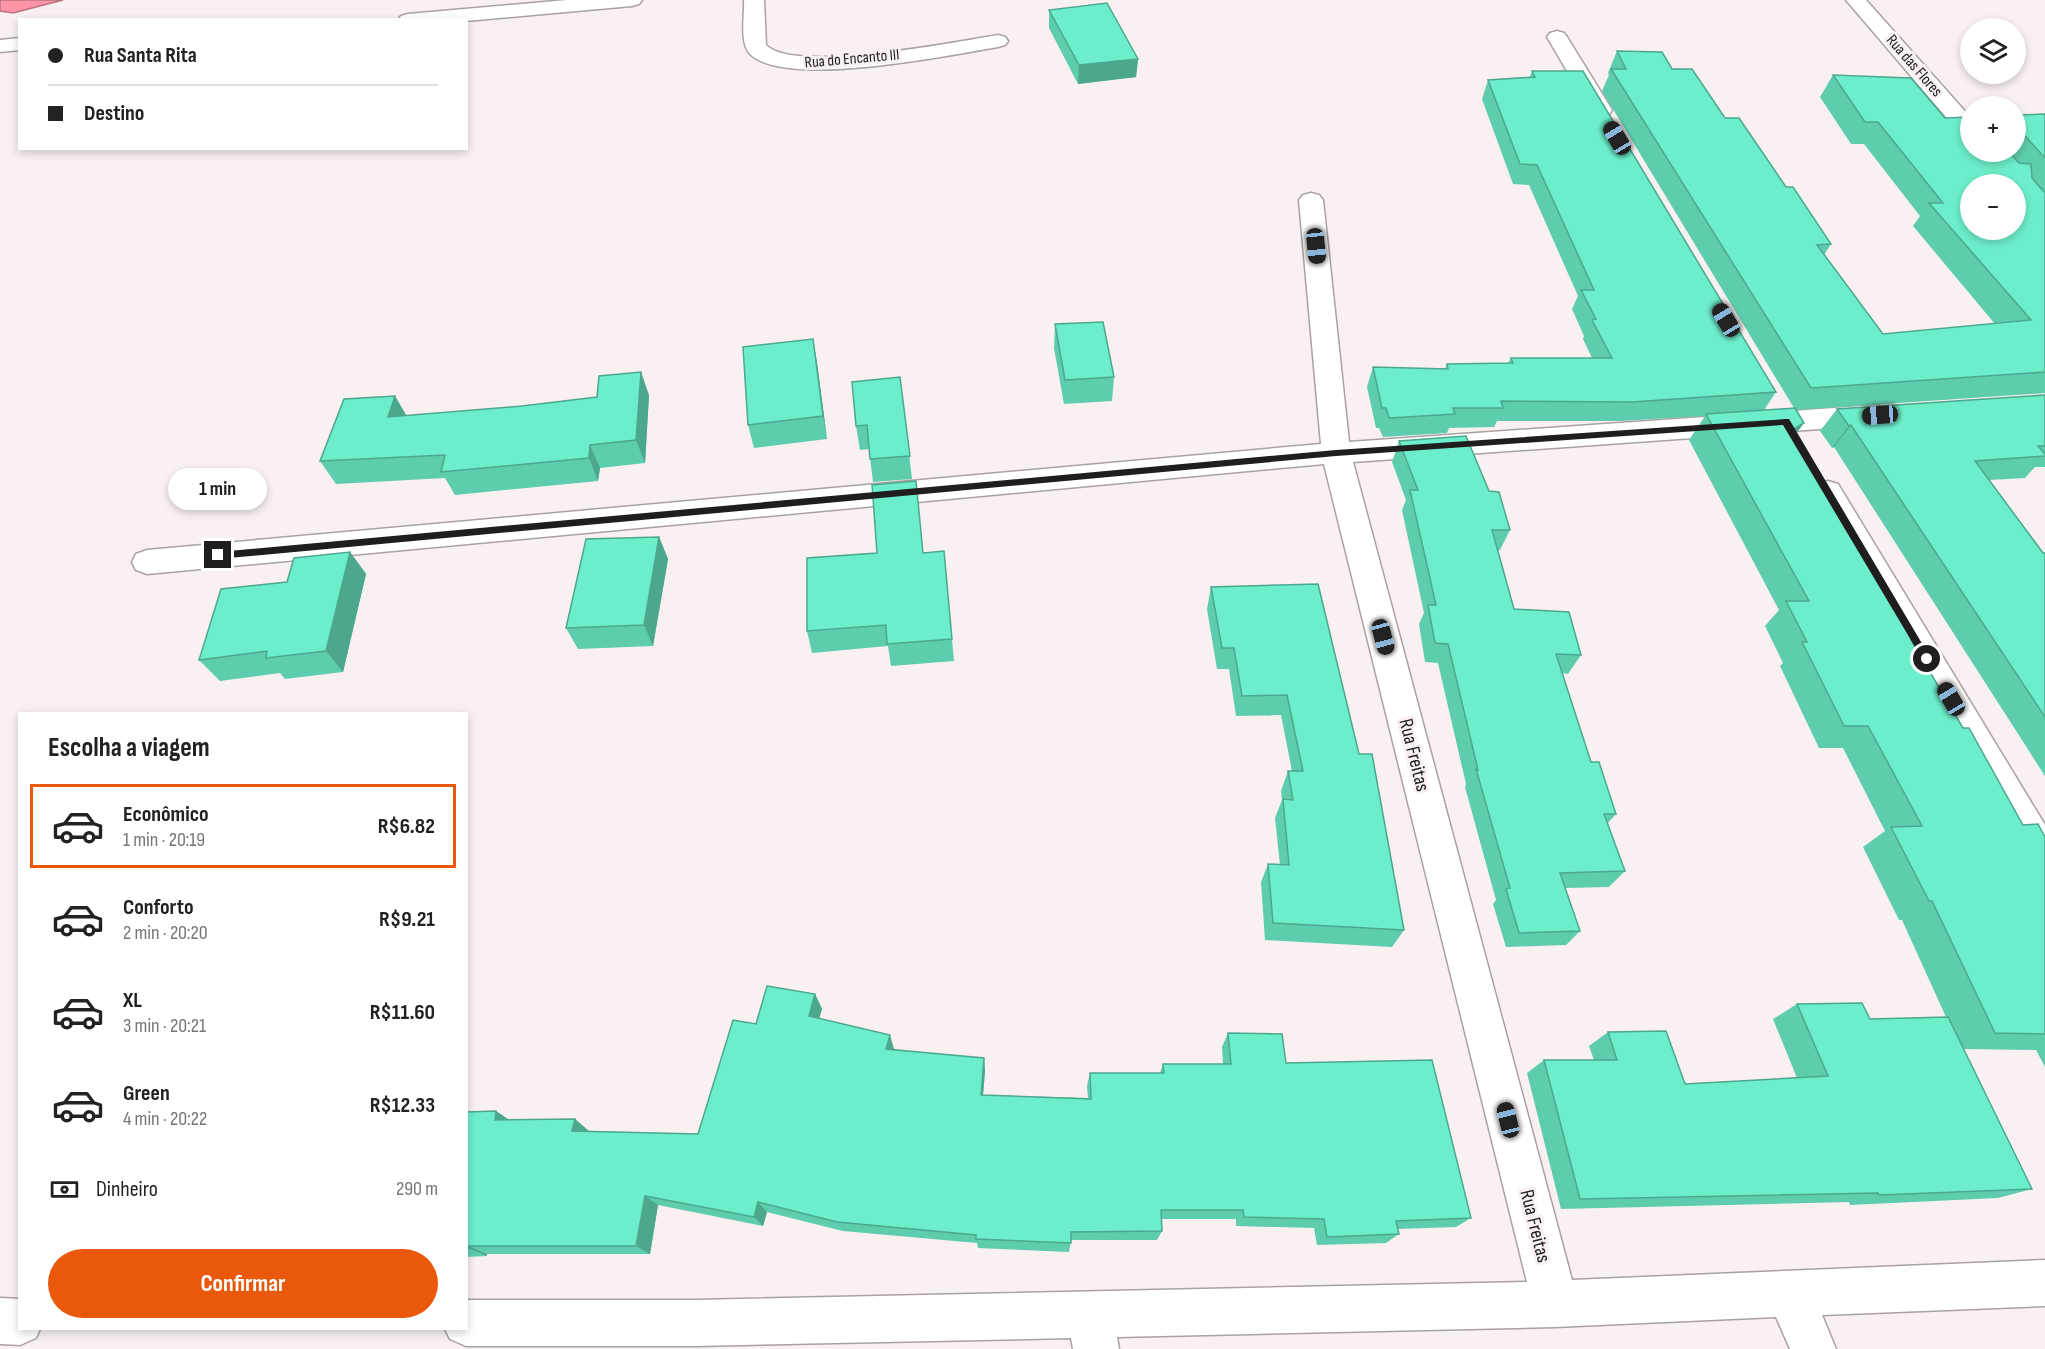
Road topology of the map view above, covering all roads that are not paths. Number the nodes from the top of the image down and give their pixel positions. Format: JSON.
{"nodes":[{"id":1,"x":632,"y":0,"type":"edge"},
{"id":2,"x":754,"y":0,"type":"edge"},
{"id":3,"x":1856,"y":0,"type":"edge"},
{"id":4,"x":430,"y":18,"type":"edge"},
{"id":5,"x":1557,"y":37,"type":"dead end"},
{"id":6,"x":998,"y":41,"type":"dead end"},
{"id":7,"x":18,"y":44,"type":"edge"},
{"id":8,"x":0,"y":46,"type":"edge"},
{"id":9,"x":1960,"y":119,"type":"edge"},
{"id":10,"x":1611,"y":128,"type":"edge"},
{"id":11,"x":1311,"y":200,"type":"dead end"},
{"id":12,"x":1904,"y":413,"type":"edge"},
{"id":13,"x":1336,"y":453,"type":"junction"},
{"id":14,"x":1816,"y":472,"type":"edge"},
{"id":15,"x":147,"y":562,"type":"dead end"},
{"id":16,"x":2045,"y":858,"type":"edge"},
{"id":17,"x":2045,"y":1283,"type":"edge"},
{"id":18,"x":1790,"y":1295,"type":"junction"},
{"id":19,"x":1555,"y":1304,"type":"junction"},
{"id":20,"x":0,"y":1321,"type":"edge"},
{"id":21,"x":18,"y":1322,"type":"edge"},
{"id":22,"x":468,"y":1323,"type":"edge"},
{"id":23,"x":1094,"y":1331,"type":"edge"},
{"id":24,"x":693,"y":1336,"type":"edge"},
{"id":25,"x":1813,"y":1349,"type":"edge"}],
"edges":[{"from":1,"to":4,"type":"street"},
{"from":2,"to":6,"type":"street","name":"Rua do Encanto III"},
{"from":3,"to":9,"type":"street","name":"Rua das Flores"},
{"from":5,"to":10,"type":"street"},
{"from":7,"to":8,"type":"street"},
{"from":11,"to":13,"type":"street","name":"Rua Freitas"},
{"from":12,"to":13,"type":"street"},
{"from":13,"to":15,"type":"street"},
{"from":13,"to":19,"type":"street","name":"Rua Freitas"},
{"from":14,"to":16,"type":"street"},
{"from":17,"to":18,"type":"street"},
{"from":18,"to":19,"type":"street"},
{"from":18,"to":25,"type":"street"},
{"from":19,"to":23,"type":"street"},
{"from":20,"to":21,"type":"street"},
{"from":22,"to":24,"type":"street"},
{"from":23,"to":24,"type":"street"}]}
